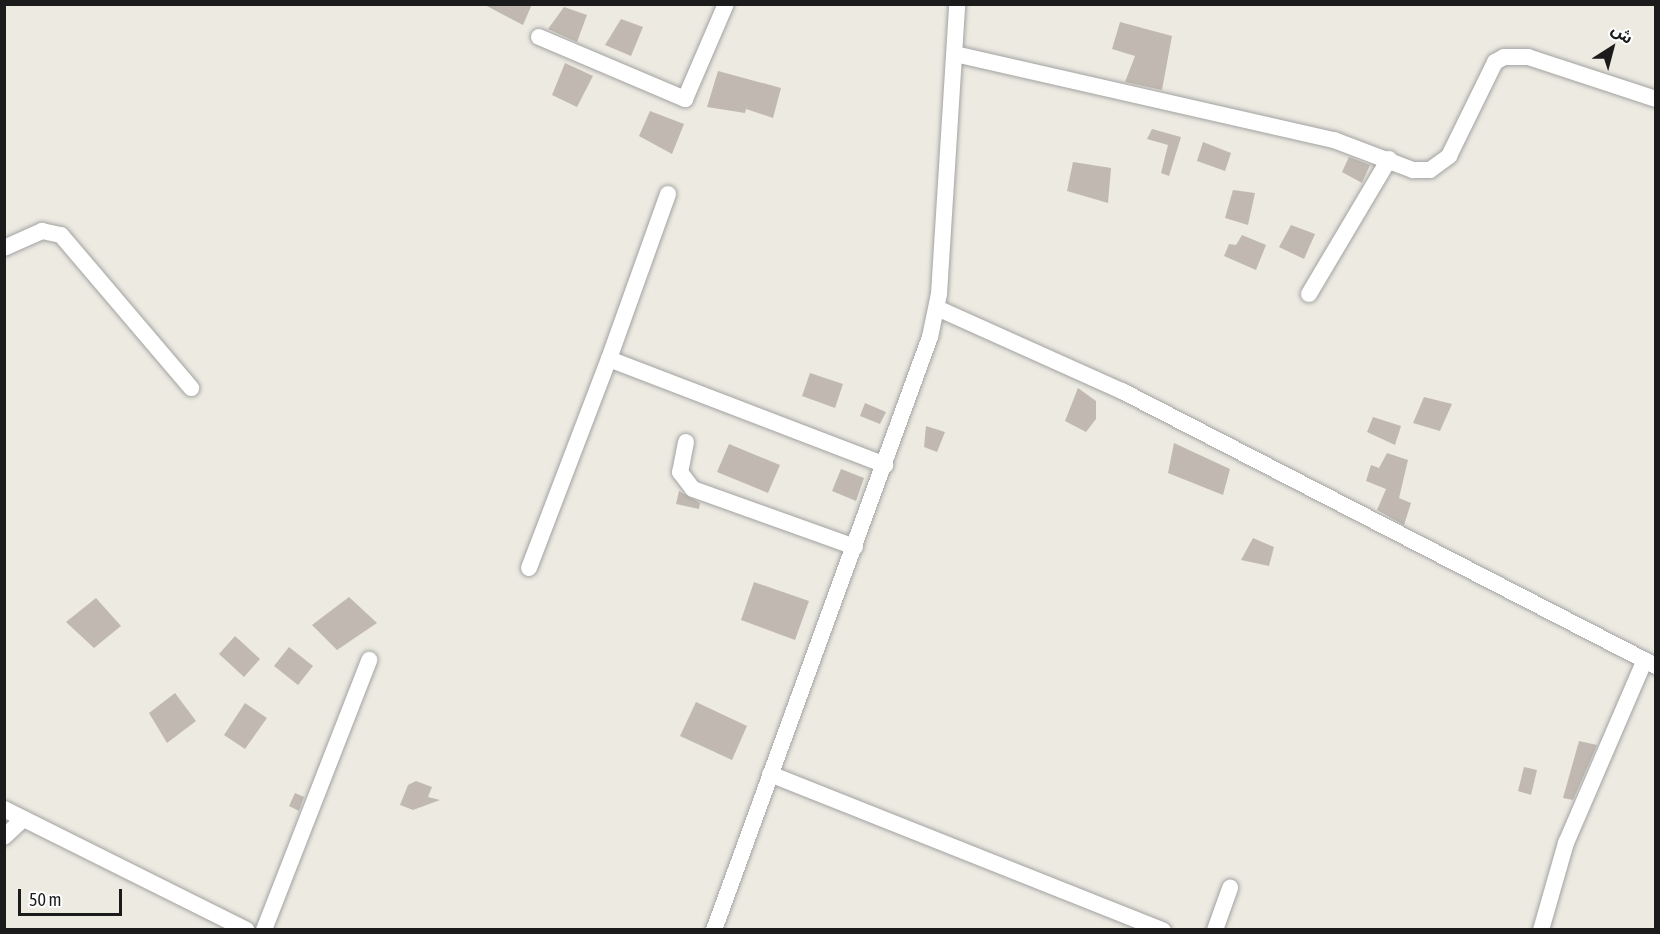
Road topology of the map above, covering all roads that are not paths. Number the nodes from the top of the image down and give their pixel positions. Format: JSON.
{"nodes":[{"id":1,"x":957,"y":4,"type":"edge"},
{"id":2,"x":725,"y":5,"type":"edge"},
{"id":3,"x":539,"y":37,"type":"dead end"},
{"id":4,"x":955,"y":54,"type":"junction"},
{"id":5,"x":1656,"y":99,"type":"edge"},
{"id":6,"x":1389,"y":159,"type":"junction"},
{"id":7,"x":668,"y":194,"type":"dead end"},
{"id":8,"x":4,"y":248,"type":"edge"},
{"id":9,"x":1309,"y":294,"type":"dead end"},
{"id":10,"x":937,"y":308,"type":"junction"},
{"id":11,"x":609,"y":359,"type":"junction"},
{"id":12,"x":191,"y":388,"type":"dead end"},
{"id":13,"x":686,"y":442,"type":"dead end"},
{"id":14,"x":885,"y":465,"type":"junction"},
{"id":15,"x":855,"y":547,"type":"junction"},
{"id":16,"x":529,"y":568,"type":"dead end"},
{"id":17,"x":369,"y":660,"type":"dead end"},
{"id":18,"x":1650,"y":663,"type":"edge"},
{"id":19,"x":770,"y":774,"type":"junction"},
{"id":20,"x":4,"y":809,"type":"edge"},
{"id":21,"x":22,"y":820,"type":"junction"},
{"id":22,"x":4,"y":837,"type":"edge"},
{"id":23,"x":1230,"y":888,"type":"dead end"},
{"id":24,"x":247,"y":930,"type":"edge"},
{"id":25,"x":264,"y":930,"type":"edge"},
{"id":26,"x":714,"y":930,"type":"edge"},
{"id":27,"x":1163,"y":930,"type":"edge"},
{"id":28,"x":1215,"y":930,"type":"edge"},
{"id":29,"x":1541,"y":930,"type":"edge"}],
"edges":[{"from":1,"to":4,"type":"street"},
{"from":2,"to":3,"type":"street"},
{"from":4,"to":6,"type":"street"},
{"from":4,"to":10,"type":"street"},
{"from":5,"to":6,"type":"street"},
{"from":6,"to":9,"type":"street"},
{"from":7,"to":11,"type":"street"},
{"from":8,"to":12,"type":"street"},
{"from":10,"to":14,"type":"street"},
{"from":10,"to":18,"type":"street"},
{"from":11,"to":14,"type":"street"},
{"from":11,"to":16,"type":"street"},
{"from":13,"to":15,"type":"street"},
{"from":14,"to":15,"type":"street"},
{"from":15,"to":19,"type":"street"},
{"from":17,"to":25,"type":"street"},
{"from":18,"to":29,"type":"street"},
{"from":19,"to":26,"type":"street"},
{"from":19,"to":27,"type":"street"},
{"from":20,"to":21,"type":"street"},
{"from":21,"to":22,"type":"street"},
{"from":21,"to":24,"type":"street"},
{"from":23,"to":28,"type":"street"}]}
